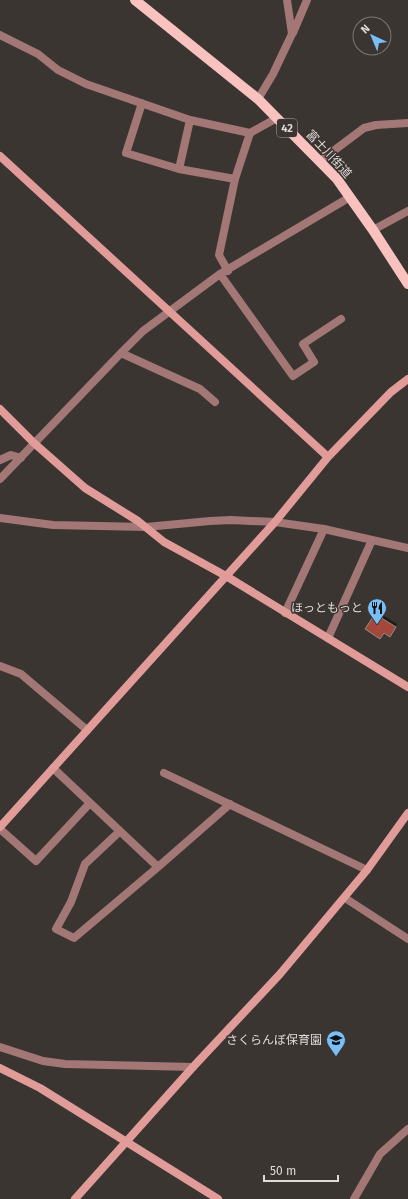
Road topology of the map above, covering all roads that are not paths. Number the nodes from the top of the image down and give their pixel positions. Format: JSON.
{"nodes":[{"id":1,"x":136,"y":0,"type":"edge"},
{"id":2,"x":287,"y":0,"type":"edge"},
{"id":3,"x":307,"y":0,"type":"edge"},
{"id":4,"x":292,"y":34,"type":"junction"},
{"id":5,"x":0,"y":35,"type":"edge"},
{"id":6,"x":258,"y":99,"type":"junction"},
{"id":7,"x":142,"y":103,"type":"junction"},
{"id":8,"x":277,"y":118,"type":"junction"},
{"id":9,"x":190,"y":120,"type":"junction"},
{"id":10,"x":408,"y":123,"type":"edge"},
{"id":11,"x":250,"y":133,"type":"junction"},
{"id":12,"x":0,"y":156,"type":"edge"},
{"id":13,"x":320,"y":161,"type":"junction"},
{"id":14,"x":179,"y":169,"type":"junction"},
{"id":15,"x":235,"y":179,"type":"junction"},
{"id":16,"x":350,"y":197,"type":"junction"},
{"id":17,"x":408,"y":211,"type":"edge"},
{"id":18,"x":373,"y":230,"type":"junction"},
{"id":19,"x":224,"y":273,"type":"junction"},
{"id":20,"x":408,"y":284,"type":"edge"},
{"id":21,"x":168,"y":312,"type":"junction"},
{"id":22,"x":341,"y":319,"type":"dead end"},
{"id":23,"x":121,"y":352,"type":"junction"},
{"id":24,"x":408,"y":379,"type":"edge"},
{"id":25,"x":215,"y":402,"type":"dead end"},
{"id":26,"x":0,"y":409,"type":"edge"},
{"id":27,"x":34,"y":443,"type":"junction"},
{"id":28,"x":328,"y":457,"type":"junction"},
{"id":29,"x":20,"y":458,"type":"junction"},
{"id":30,"x":0,"y":460,"type":"edge"},
{"id":31,"x":0,"y":480,"type":"edge"},
{"id":32,"x":0,"y":518,"type":"edge"},
{"id":33,"x":275,"y":522,"type":"junction"},
{"id":34,"x":146,"y":527,"type":"junction"},
{"id":35,"x":324,"y":529,"type":"junction"},
{"id":36,"x":372,"y":540,"type":"junction"},
{"id":37,"x":408,"y":548,"type":"edge"},
{"id":38,"x":226,"y":576,"type":"junction"},
{"id":39,"x":286,"y":613,"type":"junction"},
{"id":40,"x":328,"y":638,"type":"junction"},
{"id":41,"x":0,"y":666,"type":"edge"},
{"id":42,"x":408,"y":687,"type":"edge"},
{"id":43,"x":87,"y":730,"type":"junction"},
{"id":44,"x":53,"y":768,"type":"junction"},
{"id":45,"x":164,"y":773,"type":"dead end"},
{"id":46,"x":90,"y":803,"type":"junction"},
{"id":47,"x":230,"y":804,"type":"junction"},
{"id":48,"x":408,"y":813,"type":"edge"},
{"id":49,"x":0,"y":828,"type":"edge"},
{"id":50,"x":120,"y":831,"type":"junction"},
{"id":51,"x":158,"y":867,"type":"junction"},
{"id":52,"x":367,"y":870,"type":"junction"},
{"id":53,"x":344,"y":898,"type":"junction"},
{"id":54,"x":408,"y":939,"type":"edge"},
{"id":55,"x":0,"y":1047,"type":"edge"},
{"id":56,"x":193,"y":1067,"type":"junction"},
{"id":57,"x":0,"y":1068,"type":"edge"},
{"id":58,"x":408,"y":1129,"type":"edge"},
{"id":59,"x":126,"y":1141,"type":"junction"},
{"id":60,"x":75,"y":1199,"type":"edge"},
{"id":61,"x":218,"y":1199,"type":"edge"},
{"id":62,"x":354,"y":1199,"type":"edge"}],
"edges":[{"from":1,"to":6,"type":"main road","name":"富士川街道","number":"42"},
{"from":2,"to":4,"type":"street"},
{"from":3,"to":4,"type":"street"},
{"from":4,"to":6,"type":"street"},
{"from":5,"to":7,"type":"street"},
{"from":6,"to":8,"type":"main road","name":"富士川街道","number":"42"},
{"from":7,"to":9,"type":"street"},
{"from":7,"to":14,"type":"street"},
{"from":8,"to":11,"type":"street"},
{"from":8,"to":13,"type":"main road","name":"富士川街道","number":"42"},
{"from":9,"to":11,"type":"street"},
{"from":9,"to":14,"type":"street"},
{"from":10,"to":13,"type":"street"},
{"from":11,"to":15,"type":"street"},
{"from":12,"to":21,"type":"street"},
{"from":13,"to":16,"type":"main road","name":"富士川街道","number":"42"},
{"from":14,"to":15,"type":"street"},
{"from":15,"to":19,"type":"street"},
{"from":16,"to":18,"type":"main road","name":"富士川街道","number":"42"},
{"from":16,"to":19,"type":"street"},
{"from":17,"to":18,"type":"street"},
{"from":18,"to":20,"type":"main road","name":"富士川街道","number":"42"},
{"from":19,"to":21,"type":"street"},
{"from":19,"to":22,"type":"street"},
{"from":21,"to":23,"type":"street"},
{"from":21,"to":28,"type":"street"},
{"from":23,"to":25,"type":"street"},
{"from":23,"to":27,"type":"street"},
{"from":24,"to":28,"type":"street"},
{"from":26,"to":27,"type":"street"},
{"from":27,"to":29,"type":"street"},
{"from":27,"to":34,"type":"street"},
{"from":28,"to":33,"type":"street"},
{"from":29,"to":30,"type":"street"},
{"from":29,"to":31,"type":"street"},
{"from":32,"to":34,"type":"street"},
{"from":33,"to":34,"type":"street"},
{"from":33,"to":35,"type":"street"},
{"from":33,"to":38,"type":"street"},
{"from":34,"to":38,"type":"street"},
{"from":35,"to":36,"type":"street"},
{"from":35,"to":39,"type":"street"},
{"from":36,"to":37,"type":"street"},
{"from":36,"to":40,"type":"street"},
{"from":38,"to":39,"type":"street"},
{"from":38,"to":43,"type":"street"},
{"from":39,"to":40,"type":"street"},
{"from":40,"to":42,"type":"street"},
{"from":41,"to":43,"type":"street"},
{"from":43,"to":44,"type":"street"},
{"from":44,"to":46,"type":"street"},
{"from":44,"to":49,"type":"street"},
{"from":45,"to":47,"type":"street"},
{"from":46,"to":49,"type":"street"},
{"from":46,"to":50,"type":"street"},
{"from":47,"to":51,"type":"street"},
{"from":47,"to":52,"type":"street"},
{"from":48,"to":52,"type":"street"},
{"from":50,"to":51,"type":"street"},
{"from":50,"to":51,"type":"street"},
{"from":52,"to":53,"type":"street"},
{"from":53,"to":54,"type":"street"},
{"from":53,"to":56,"type":"street"},
{"from":55,"to":56,"type":"street"},
{"from":56,"to":59,"type":"street"},
{"from":57,"to":59,"type":"street"},
{"from":58,"to":62,"type":"street"},
{"from":59,"to":60,"type":"street"},
{"from":59,"to":61,"type":"street"}]}
